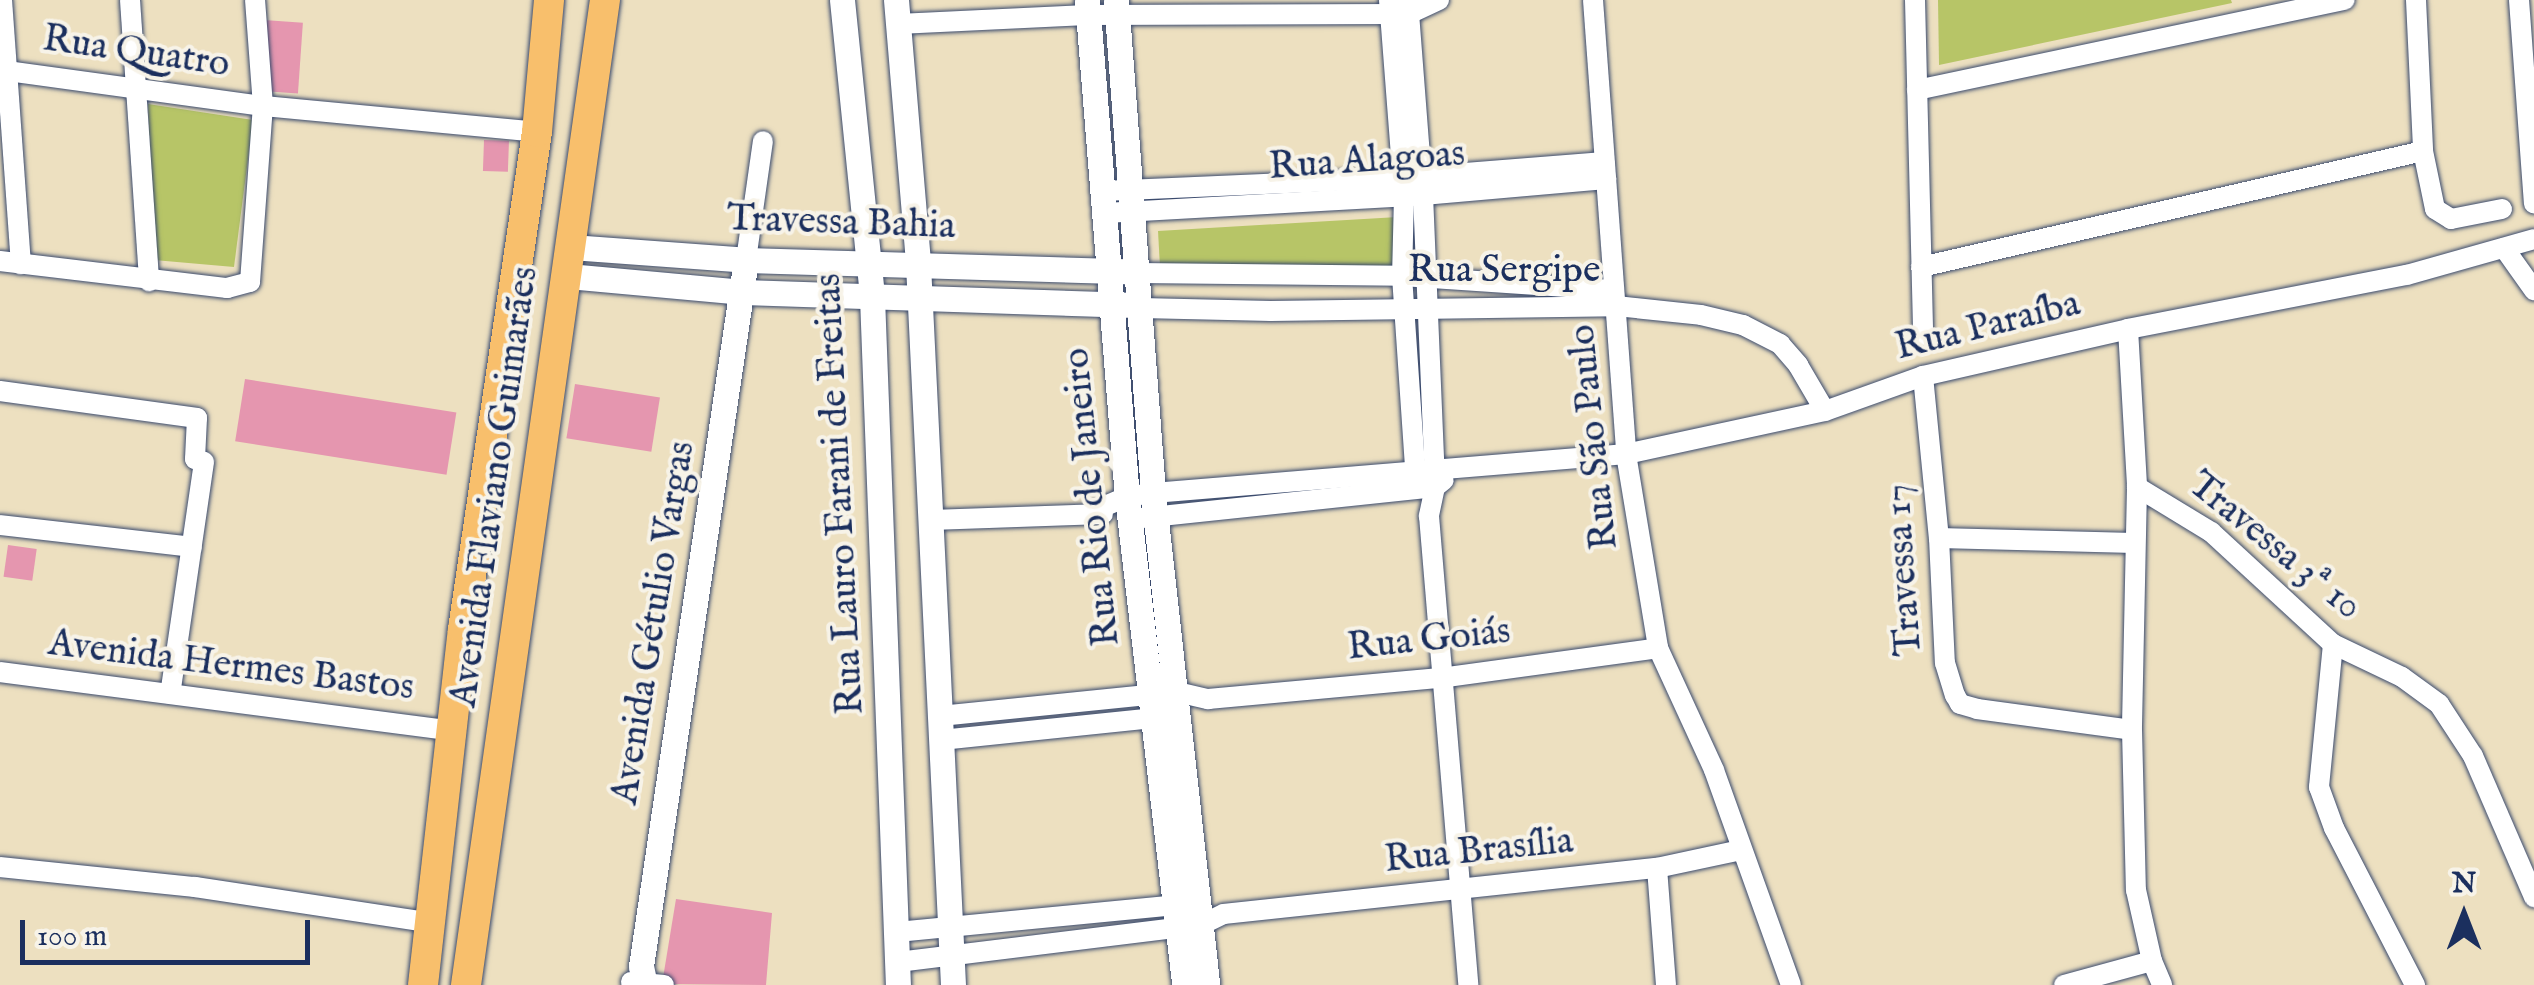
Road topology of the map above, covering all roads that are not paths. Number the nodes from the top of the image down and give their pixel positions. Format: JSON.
{"nodes":[{"id":1,"x":2,"y":0,"type":"edge"},
{"id":2,"x":130,"y":0,"type":"edge"},
{"id":3,"x":255,"y":0,"type":"edge"},
{"id":4,"x":550,"y":0,"type":"edge"},
{"id":5,"x":605,"y":0,"type":"edge"},
{"id":6,"x":842,"y":0,"type":"edge"},
{"id":7,"x":1439,"y":0,"type":"edge"},
{"id":8,"x":1593,"y":0,"type":"edge"},
{"id":9,"x":1915,"y":0,"type":"edge"},
{"id":10,"x":2346,"y":0,"type":"edge"},
{"id":11,"x":2416,"y":0,"type":"edge"},
{"id":12,"x":2519,"y":0,"type":"edge"},
{"id":13,"x":1399,"y":7,"type":"edge"},
{"id":14,"x":1087,"y":8,"type":"edge"},
{"id":15,"x":1117,"y":8,"type":"edge"},
{"id":16,"x":1300,"y":8,"type":"edge"},
{"id":17,"x":986,"y":10,"type":"edge"},
{"id":18,"x":2244,"y":11,"type":"edge"},
{"id":19,"x":897,"y":12,"type":"edge"},
{"id":20,"x":4,"y":70,"type":"edge"},
{"id":21,"x":138,"y":88,"type":"junction"},
{"id":22,"x":1917,"y":90,"type":"junction"},
{"id":23,"x":263,"y":106,"type":"junction"},
{"id":24,"x":536,"y":132,"type":"junction"},
{"id":25,"x":763,"y":140,"type":"dead end"},
{"id":26,"x":2423,"y":151,"type":"junction"},
{"id":27,"x":1605,"y":170,"type":"junction"},
{"id":28,"x":1412,"y":186,"type":"junction"},
{"id":29,"x":1104,"y":202,"type":"junction"},
{"id":30,"x":1133,"y":202,"type":"junction"},
{"id":31,"x":2534,"y":203,"type":"edge"},
{"id":32,"x":2502,"y":209,"type":"dead end"},
{"id":33,"x":2534,"y":239,"type":"edge"},
{"id":34,"x":2504,"y":248,"type":"junction"},
{"id":35,"x":746,"y":260,"type":"junction"},
{"id":36,"x":570,"y":262,"type":"junction"},
{"id":37,"x":10,"y":263,"type":"edge"},
{"id":38,"x":869,"y":263,"type":"junction"},
{"id":39,"x":918,"y":264,"type":"junction"},
{"id":40,"x":1921,"y":267,"type":"junction"},
{"id":41,"x":1109,"y":269,"type":"junction"},
{"id":42,"x":1137,"y":273,"type":"junction"},
{"id":43,"x":1402,"y":276,"type":"junction"},
{"id":44,"x":1270,"y":278,"type":"junction"},
{"id":45,"x":1426,"y":278,"type":"junction"},
{"id":46,"x":149,"y":281,"type":"junction"},
{"id":47,"x":2534,"y":290,"type":"edge"},
{"id":48,"x":742,"y":292,"type":"junction"},
{"id":49,"x":872,"y":296,"type":"junction"},
{"id":50,"x":1614,"y":298,"type":"junction"},
{"id":51,"x":918,"y":299,"type":"junction"},
{"id":52,"x":1110,"y":302,"type":"junction"},
{"id":53,"x":1404,"y":307,"type":"junction"},
{"id":54,"x":1428,"y":307,"type":"junction"},
{"id":55,"x":1141,"y":308,"type":"junction"},
{"id":56,"x":1272,"y":311,"type":"junction"},
{"id":57,"x":2128,"y":329,"type":"junction"},
{"id":58,"x":1923,"y":335,"type":"dead end"},
{"id":59,"x":1922,"y":376,"type":"junction"},
{"id":60,"x":0,"y":391,"type":"edge"},
{"id":61,"x":1825,"y":411,"type":"junction"},
{"id":62,"x":1626,"y":454,"type":"junction"},
{"id":63,"x":1425,"y":479,"type":"junction"},
{"id":64,"x":2137,"y":487,"type":"junction"},
{"id":65,"x":1142,"y":507,"type":"junction"},
{"id":66,"x":931,"y":520,"type":"junction"},
{"id":67,"x":0,"y":526,"type":"edge"},
{"id":68,"x":1939,"y":538,"type":"junction"},
{"id":69,"x":476,"y":543,"type":"junction"},
{"id":70,"x":2134,"y":543,"type":"junction"},
{"id":71,"x":192,"y":546,"type":"junction"},
{"id":72,"x":526,"y":549,"type":"junction"},
{"id":73,"x":463,"y":629,"type":"junction"},
{"id":74,"x":514,"y":640,"type":"junction"},
{"id":75,"x":2333,"y":644,"type":"junction"},
{"id":76,"x":1658,"y":648,"type":"junction"},
{"id":77,"x":0,"y":672,"type":"edge"},
{"id":78,"x":1440,"y":678,"type":"junction"},
{"id":79,"x":170,"y":694,"type":"junction"},
{"id":80,"x":1166,"y":705,"type":"junction"},
{"id":81,"x":940,"y":728,"type":"junction"},
{"id":82,"x":2132,"y":730,"type":"junction"},
{"id":83,"x":453,"y":731,"type":"junction"},
{"id":84,"x":1741,"y":850,"type":"junction"},
{"id":85,"x":0,"y":867,"type":"edge"},
{"id":86,"x":1657,"y":868,"type":"junction"},
{"id":87,"x":1460,"y":890,"type":"junction"},
{"id":88,"x":2534,"y":897,"type":"edge"},
{"id":89,"x":1195,"y":915,"type":"junction"},
{"id":90,"x":432,"y":923,"type":"junction"},
{"id":91,"x":897,"y":932,"type":"junction"},
{"id":92,"x":950,"y":940,"type":"junction"},
{"id":93,"x":2152,"y":960,"type":"junction"},
{"id":94,"x":898,"y":974,"type":"edge"},
{"id":95,"x":643,"y":981,"type":"edge"},
{"id":96,"x":423,"y":985,"type":"edge"},
{"id":97,"x":466,"y":985,"type":"edge"},
{"id":98,"x":953,"y":985,"type":"edge"},
{"id":99,"x":1184,"y":985,"type":"edge"},
{"id":100,"x":1207,"y":985,"type":"edge"},
{"id":101,"x":1468,"y":985,"type":"edge"},
{"id":102,"x":1666,"y":985,"type":"edge"},
{"id":103,"x":1791,"y":985,"type":"edge"},
{"id":104,"x":2064,"y":985,"type":"edge"},
{"id":105,"x":2162,"y":985,"type":"edge"},
{"id":106,"x":2415,"y":985,"type":"edge"}],
"edges":[{"from":1,"to":20,"type":"street"},
{"from":2,"to":21,"type":"street"},
{"from":3,"to":23,"type":"street"},
{"from":4,"to":24,"type":"main road","name":"Avenida Flaviano Guimarães"},
{"from":5,"to":36,"type":"main road","name":"Avenida Flaviano Guimarães"},
{"from":6,"to":38,"type":"street","name":"Rua Lauro Farani de Freitas"},
{"from":7,"to":13,"type":"street"},
{"from":8,"to":27,"type":"street","name":"Rua São Paulo"},
{"from":9,"to":22,"type":"street"},
{"from":10,"to":18,"type":"street"},
{"from":11,"to":26,"type":"street"},
{"from":12,"to":31,"type":"street"},
{"from":13,"to":16,"type":"street"},
{"from":13,"to":28,"type":"street"},
{"from":14,"to":15,"type":"street"},
{"from":14,"to":17,"type":"street"},
{"from":14,"to":29,"type":"street","name":"Rua Rio de Janeiro"},
{"from":15,"to":16,"type":"street"},
{"from":15,"to":30,"type":"street","name":"Rua Rio de Janeiro"},
{"from":17,"to":19,"type":"street"},
{"from":18,"to":22,"type":"street"},
{"from":19,"to":39,"type":"street"},
{"from":20,"to":21,"type":"street","name":"Rua Quatro"},
{"from":20,"to":37,"type":"street"},
{"from":21,"to":23,"type":"street","name":"Rua Quatro"},
{"from":21,"to":46,"type":"street"},
{"from":22,"to":40,"type":"street"},
{"from":23,"to":24,"type":"street","name":"Rua Quatro"},
{"from":23,"to":46,"type":"street"},
{"from":24,"to":69,"type":"main road","name":"Avenida Flaviano Guimarães"},
{"from":25,"to":35,"type":"street"},
{"from":26,"to":32,"type":"street"},
{"from":26,"to":40,"type":"street"},
{"from":27,"to":28,"type":"street","name":"Rua Alagoas"},
{"from":27,"to":50,"type":"street","name":"Rua São Paulo"},
{"from":28,"to":30,"type":"street","name":"Rua Alagoas"},
{"from":28,"to":43,"type":"street"},
{"from":28,"to":45,"type":"street"},
{"from":29,"to":30,"type":"street","name":"Rua Alagoas"},
{"from":29,"to":41,"type":"street","name":"Rua Rio de Janeiro"},
{"from":30,"to":42,"type":"street","name":"Rua Rio de Janeiro"},
{"from":33,"to":34,"type":"street","name":"Rua Paraíba"},
{"from":34,"to":47,"type":"street"},
{"from":34,"to":57,"type":"street","name":"Rua Paraíba"},
{"from":35,"to":36,"type":"street","name":"Travessa Bahia"},
{"from":35,"to":38,"type":"street","name":"Travessa Bahia"},
{"from":35,"to":48,"type":"street","name":"Avenida Gétulio Vargas"},
{"from":36,"to":48,"type":"street","name":"Travessa Bahia"},
{"from":36,"to":72,"type":"main road","name":"Avenida Flaviano Guimarães"},
{"from":37,"to":46,"type":"street"},
{"from":38,"to":39,"type":"street","name":"Travessa Bahia"},
{"from":38,"to":49,"type":"street","name":"Rua Lauro Farani de Freitas"},
{"from":39,"to":41,"type":"street","name":"Travessa Bahia"},
{"from":39,"to":51,"type":"street"},
{"from":40,"to":58,"type":"street"},
{"from":41,"to":42,"type":"street","name":"Travessa Bahia"},
{"from":41,"to":52,"type":"street","name":"Rua Rio de Janeiro"},
{"from":42,"to":44,"type":"street","name":"Rua Sergipe"},
{"from":42,"to":55,"type":"street","name":"Rua Rio de Janeiro"},
{"from":43,"to":44,"type":"street","name":"Rua Sergipe"},
{"from":43,"to":45,"type":"street","name":"Rua Sergipe"},
{"from":43,"to":53,"type":"street"},
{"from":44,"to":56,"type":"street"},
{"from":45,"to":50,"type":"street","name":"Rua Sergipe"},
{"from":45,"to":54,"type":"street"},
{"from":48,"to":49,"type":"street","name":"Travessa Bahia"},
{"from":48,"to":95,"type":"street","name":"Avenida Gétulio Vargas"},
{"from":49,"to":51,"type":"street","name":"Travessa Bahia"},
{"from":49,"to":91,"type":"street","name":"Rua Lauro Farani de Freitas"},
{"from":50,"to":54,"type":"street","name":"Rua Sergipe"},
{"from":50,"to":61,"type":"street","name":"Rua Sergipe"},
{"from":50,"to":62,"type":"street","name":"Rua São Paulo"},
{"from":51,"to":52,"type":"street","name":"Travessa Bahia"},
{"from":51,"to":66,"type":"street"},
{"from":52,"to":55,"type":"street","name":"Travessa Bahia"},
{"from":52,"to":65,"type":"street","name":"Rua Rio de Janeiro"},
{"from":53,"to":54,"type":"street","name":"Rua Sergipe"},
{"from":53,"to":56,"type":"street","name":"Rua Sergipe"},
{"from":53,"to":63,"type":"street"},
{"from":54,"to":63,"type":"street"},
{"from":55,"to":56,"type":"street","name":"Rua Sergipe"},
{"from":55,"to":65,"type":"street","name":"Rua Rio de Janeiro"},
{"from":57,"to":59,"type":"street","name":"Rua Paraíba"},
{"from":57,"to":64,"type":"street"},
{"from":59,"to":61,"type":"street","name":"Rua Paraíba"},
{"from":59,"to":68,"type":"street","name":"Travessa 17"},
{"from":60,"to":71,"type":"street"},
{"from":61,"to":62,"type":"street","name":"Rua Paraíba"},
{"from":62,"to":63,"type":"street","name":"Rua Paraíba"},
{"from":62,"to":76,"type":"street","name":"Rua São Paulo"},
{"from":63,"to":65,"type":"street"},
{"from":63,"to":78,"type":"street"},
{"from":64,"to":70,"type":"street"},
{"from":64,"to":75,"type":"street","name":"Travessa 3ª 10"},
{"from":65,"to":66,"type":"street"},
{"from":65,"to":80,"type":"street","name":"Rua Rio de Janeiro"},
{"from":66,"to":81,"type":"street"},
{"from":67,"to":71,"type":"street"},
{"from":68,"to":70,"type":"street"},
{"from":68,"to":82,"type":"street","name":"Travessa 17"},
{"from":69,"to":72,"type":"main road"},
{"from":69,"to":73,"type":"main road","name":"Avenida Flaviano Guimarães"},
{"from":70,"to":82,"type":"street"},
{"from":71,"to":79,"type":"street"},
{"from":72,"to":74,"type":"main road","name":"Avenida Flaviano Guimarães"},
{"from":73,"to":74,"type":"main road"},
{"from":73,"to":83,"type":"main road","name":"Avenida Flaviano Guimarães"},
{"from":74,"to":97,"type":"main road","name":"Avenida Flaviano Guimarães"},
{"from":75,"to":88,"type":"street","name":"Travessa 3ª 10"},
{"from":75,"to":106,"type":"street"},
{"from":76,"to":78,"type":"street","name":"Rua Goiás"},
{"from":76,"to":84,"type":"street","name":"Rua São Paulo"},
{"from":77,"to":79,"type":"street","name":"Avenida Hermes Bastos"},
{"from":78,"to":80,"type":"street","name":"Rua Goiás"},
{"from":78,"to":87,"type":"street"},
{"from":79,"to":83,"type":"street","name":"Avenida Hermes Bastos"},
{"from":80,"to":81,"type":"street","name":"Rua Goiás"},
{"from":80,"to":89,"type":"street","name":"Rua Rio de Janeiro"},
{"from":81,"to":92,"type":"street"},
{"from":82,"to":93,"type":"street"},
{"from":83,"to":90,"type":"main road","name":"Avenida Flaviano Guimarães"},
{"from":84,"to":86,"type":"street","name":"Rua Brasília"},
{"from":84,"to":103,"type":"street","name":"Rua São Paulo"},
{"from":85,"to":90,"type":"street"},
{"from":86,"to":87,"type":"street","name":"Rua Brasília"},
{"from":86,"to":102,"type":"street"},
{"from":87,"to":89,"type":"street","name":"Rua Brasília"},
{"from":87,"to":101,"type":"street"},
{"from":89,"to":92,"type":"street","name":"Rua Brasília"},
{"from":89,"to":99,"type":"street","name":"Rua Rio de Janeiro"},
{"from":89,"to":100,"type":"street","name":"Rua Rio de Janeiro"},
{"from":90,"to":96,"type":"main road","name":"Avenida Flaviano Guimarães"},
{"from":91,"to":92,"type":"street","name":"Rua Brasília"},
{"from":91,"to":94,"type":"street","name":"Rua Lauro Farani de Freitas"},
{"from":92,"to":94,"type":"street","name":"Rua Brasília"},
{"from":92,"to":98,"type":"street"},
{"from":93,"to":104,"type":"street"},
{"from":93,"to":105,"type":"street"}]}
